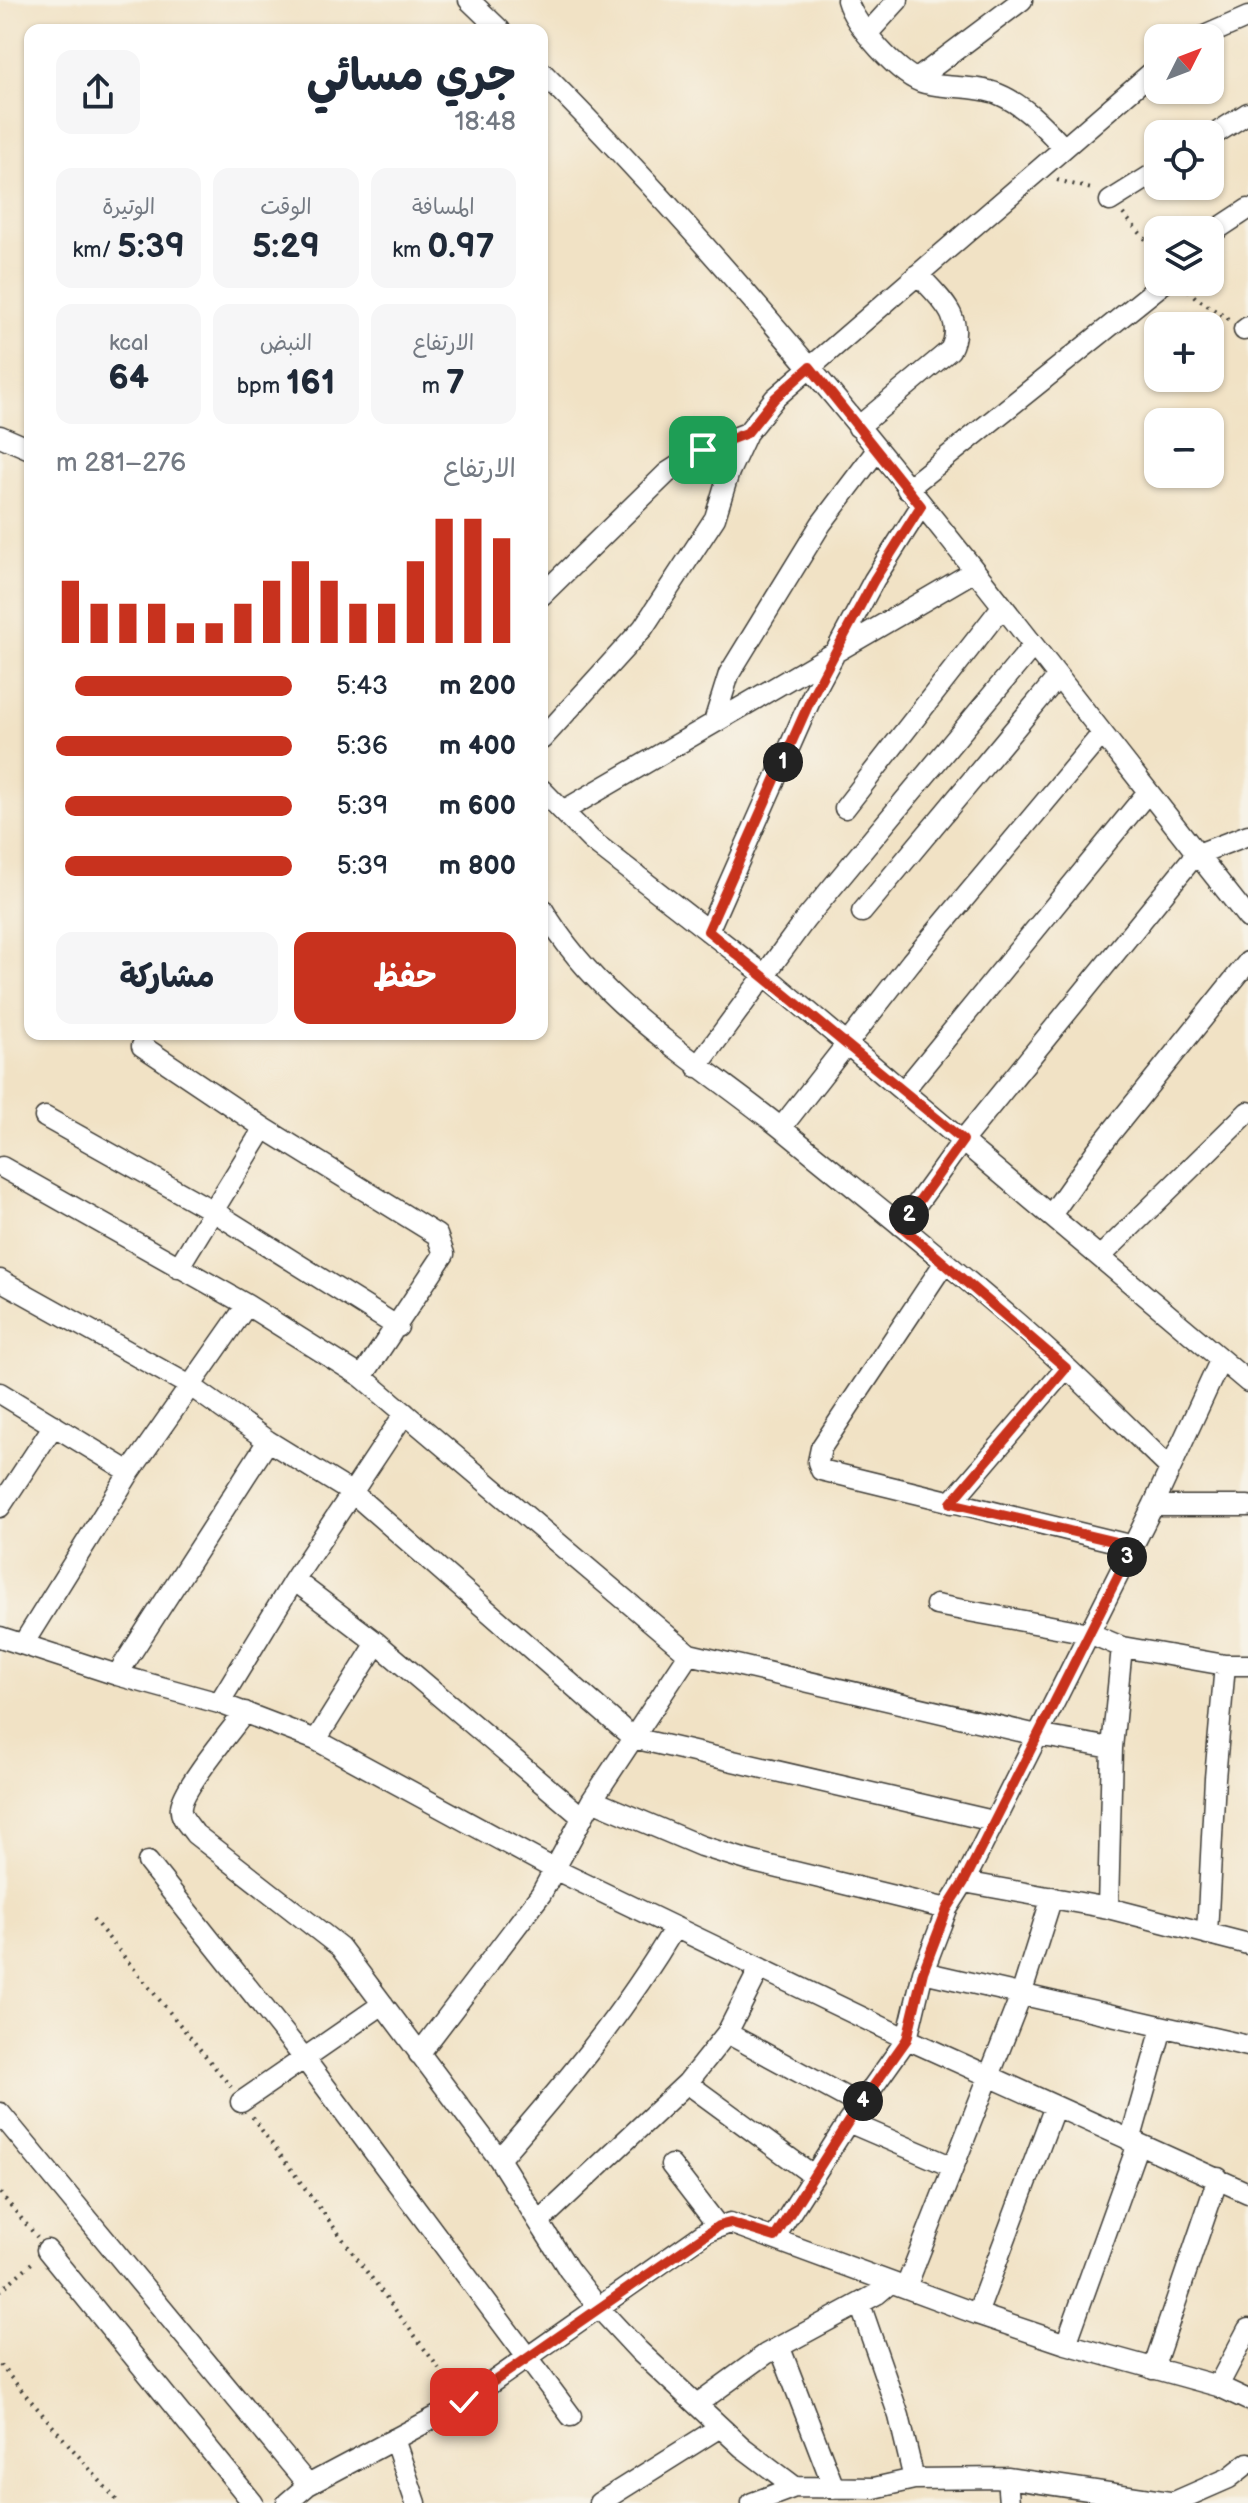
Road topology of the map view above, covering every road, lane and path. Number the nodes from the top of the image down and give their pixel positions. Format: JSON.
{"nodes":[{"id":1,"x":469,"y":0,"type":"edge"},
{"id":2,"x":847,"y":0,"type":"edge"},
{"id":3,"x":898,"y":0,"type":"edge"},
{"id":4,"x":1022,"y":0,"type":"edge"},
{"id":5,"x":1248,"y":17,"type":"edge"},
{"id":6,"x":494,"y":24,"type":"edge"},
{"id":7,"x":1224,"y":28,"type":"edge"},
{"id":8,"x":867,"y":34,"type":"junction"},
{"id":9,"x":548,"y":78,"type":"edge"},
{"id":10,"x":917,"y":79,"type":"junction"},
{"id":11,"x":1144,"y":79,"type":"edge"},
{"id":12,"x":1248,"y":113,"type":"edge"},
{"id":13,"x":1224,"y":128,"type":"edge"},
{"id":14,"x":1064,"y":148,"type":"junction"},
{"id":15,"x":1144,"y":180,"type":"edge"},
{"id":16,"x":1110,"y":201,"type":"dead end"},
{"id":17,"x":1248,"y":209,"type":"edge"},
{"id":18,"x":1224,"y":225,"type":"edge"},
{"id":19,"x":918,"y":274,"type":"junction"},
{"id":20,"x":1148,"y":296,"type":"edge"},
{"id":21,"x":1194,"y":296,"type":"edge"},
{"id":22,"x":1246,"y":328,"type":"edge"},
{"id":23,"x":810,"y":367,"type":"junction"},
{"id":24,"x":858,"y":427,"type":"junction"},
{"id":25,"x":747,"y":433,"type":"junction"},
{"id":26,"x":0,"y":436,"type":"edge"},
{"id":27,"x":24,"y":446,"type":"edge"},
{"id":28,"x":877,"y":450,"type":"junction"},
{"id":29,"x":907,"y":489,"type":"junction"},
{"id":30,"x":921,"y":506,"type":"junction"},
{"id":31,"x":973,"y":572,"type":"junction"},
{"id":32,"x":548,"y":589,"type":"edge"},
{"id":33,"x":1001,"y":608,"type":"junction"},
{"id":34,"x":1032,"y":647,"type":"junction"},
{"id":35,"x":837,"y":651,"type":"junction"},
{"id":36,"x":1057,"y":678,"type":"junction"},
{"id":37,"x":714,"y":722,"type":"junction"},
{"id":38,"x":548,"y":732,"type":"edge"},
{"id":39,"x":1101,"y":735,"type":"junction"},
{"id":40,"x":1147,"y":793,"type":"junction"},
{"id":41,"x":548,"y":801,"type":"edge"},
{"id":42,"x":845,"y":808,"type":"dead end"},
{"id":43,"x":563,"y":811,"type":"junction"},
{"id":44,"x":1248,"y":835,"type":"edge"},
{"id":45,"x":1195,"y":855,"type":"junction"},
{"id":46,"x":862,"y":912,"type":"dead end"},
{"id":47,"x":548,"y":917,"type":"edge"},
{"id":48,"x":1248,"y":918,"type":"edge"},
{"id":49,"x":708,"y":931,"type":"junction"},
{"id":50,"x":1248,"y":962,"type":"edge"},
{"id":51,"x":765,"y":975,"type":"junction"},
{"id":52,"x":848,"y":1044,"type":"junction"},
{"id":53,"x":142,"y":1046,"type":"dead end"},
{"id":54,"x":697,"y":1067,"type":"junction"},
{"id":55,"x":904,"y":1090,"type":"junction"},
{"id":56,"x":1248,"y":1112,"type":"edge"},
{"id":57,"x":45,"y":1117,"type":"dead end"},
{"id":58,"x":264,"y":1128,"type":"junction"},
{"id":59,"x":781,"y":1128,"type":"junction"},
{"id":60,"x":963,"y":1140,"type":"junction"},
{"id":61,"x":2,"y":1167,"type":"dead end"},
{"id":62,"x":213,"y":1211,"type":"junction"},
{"id":63,"x":1051,"y":1215,"type":"junction"},
{"id":64,"x":901,"y":1226,"type":"junction"},
{"id":65,"x":1100,"y":1257,"type":"junction"},
{"id":66,"x":945,"y":1262,"type":"junction"},
{"id":67,"x":178,"y":1268,"type":"junction"},
{"id":68,"x":0,"y":1280,"type":"edge"},
{"id":69,"x":247,"y":1305,"type":"junction"},
{"id":70,"x":398,"y":1327,"type":"junction"},
{"id":71,"x":1220,"y":1361,"type":"junction"},
{"id":72,"x":1066,"y":1368,"type":"junction"},
{"id":73,"x":362,"y":1377,"type":"junction"},
{"id":74,"x":1248,"y":1382,"type":"edge"},
{"id":75,"x":192,"y":1387,"type":"junction"},
{"id":76,"x":0,"y":1393,"type":"edge"},
{"id":77,"x":405,"y":1413,"type":"junction"},
{"id":78,"x":54,"y":1425,"type":"junction"},
{"id":79,"x":268,"y":1441,"type":"junction"},
{"id":80,"x":1169,"y":1467,"type":"junction"},
{"id":81,"x":130,"y":1472,"type":"junction"},
{"id":82,"x":354,"y":1494,"type":"junction"},
{"id":83,"x":951,"y":1503,"type":"junction"},
{"id":84,"x":1153,"y":1506,"type":"junction"},
{"id":85,"x":1248,"y":1506,"type":"edge"},
{"id":86,"x":0,"y":1507,"type":"edge"},
{"id":87,"x":1133,"y":1546,"type":"junction"},
{"id":88,"x":294,"y":1580,"type":"junction"},
{"id":89,"x":936,"y":1605,"type":"dead end"},
{"id":90,"x":1089,"y":1633,"type":"junction"},
{"id":91,"x":0,"y":1637,"type":"edge"},
{"id":92,"x":377,"y":1643,"type":"junction"},
{"id":93,"x":23,"y":1644,"type":"junction"},
{"id":94,"x":1122,"y":1647,"type":"junction"},
{"id":95,"x":689,"y":1654,"type":"junction"},
{"id":96,"x":1225,"y":1665,"type":"junction"},
{"id":97,"x":1248,"y":1665,"type":"edge"},
{"id":98,"x":117,"y":1675,"type":"junction"},
{"id":99,"x":219,"y":1703,"type":"junction"},
{"id":100,"x":245,"y":1712,"type":"junction"},
{"id":101,"x":1037,"y":1735,"type":"junction"},
{"id":102,"x":633,"y":1738,"type":"junction"},
{"id":103,"x":316,"y":1740,"type":"junction"},
{"id":104,"x":1112,"y":1748,"type":"junction"},
{"id":105,"x":587,"y":1809,"type":"junction"},
{"id":106,"x":993,"y":1821,"type":"junction"},
{"id":107,"x":148,"y":1862,"type":"dead end"},
{"id":108,"x":554,"y":1869,"type":"junction"},
{"id":109,"x":964,"y":1882,"type":"junction"},
{"id":110,"x":1052,"y":1897,"type":"junction"},
{"id":111,"x":1108,"y":1908,"type":"junction"},
{"id":112,"x":947,"y":1909,"type":"junction"},
{"id":113,"x":93,"y":1919,"type":"dead end"},
{"id":114,"x":675,"y":1927,"type":"junction"},
{"id":115,"x":1207,"y":1934,"type":"junction"},
{"id":116,"x":1248,"y":1944,"type":"edge"},
{"id":117,"x":760,"y":1968,"type":"junction"},
{"id":118,"x":923,"y":1972,"type":"junction"},
{"id":119,"x":1021,"y":1995,"type":"junction"},
{"id":120,"x":383,"y":2004,"type":"junction"},
{"id":121,"x":1162,"y":2028,"type":"junction"},
{"id":122,"x":727,"y":2033,"type":"junction"},
{"id":123,"x":907,"y":2039,"type":"junction"},
{"id":124,"x":1248,"y":2046,"type":"edge"},
{"id":125,"x":419,"y":2054,"type":"junction"},
{"id":126,"x":304,"y":2058,"type":"junction"},
{"id":127,"x":988,"y":2076,"type":"junction"},
{"id":128,"x":687,"y":2083,"type":"junction"},
{"id":129,"x":241,"y":2102,"type":"junction"},
{"id":130,"x":860,"y":2105,"type":"junction"},
{"id":131,"x":1055,"y":2106,"type":"junction"},
{"id":132,"x":0,"y":2113,"type":"edge"},
{"id":133,"x":848,"y":2122,"type":"junction"},
{"id":134,"x":1134,"y":2142,"type":"junction"},
{"id":135,"x":499,"y":2159,"type":"junction"},
{"id":136,"x":671,"y":2165,"type":"dead end"},
{"id":137,"x":953,"y":2167,"type":"junction"},
{"id":138,"x":814,"y":2176,"type":"junction"},
{"id":139,"x":1218,"y":2178,"type":"junction"},
{"id":140,"x":0,"y":2193,"type":"edge"},
{"id":141,"x":1248,"y":2193,"type":"edge"},
{"id":142,"x":539,"y":2222,"type":"junction"},
{"id":143,"x":718,"y":2226,"type":"junction"},
{"id":144,"x":775,"y":2237,"type":"junction"},
{"id":145,"x":47,"y":2250,"type":"joint"},
{"id":146,"x":898,"y":2285,"type":"junction"},
{"id":147,"x":860,"y":2304,"type":"junction"},
{"id":148,"x":598,"y":2307,"type":"junction"},
{"id":149,"x":977,"y":2314,"type":"junction"},
{"id":150,"x":1248,"y":2329,"type":"edge"},
{"id":151,"x":1066,"y":2344,"type":"junction"},
{"id":152,"x":780,"y":2348,"type":"junction"},
{"id":153,"x":526,"y":2356,"type":"junction"},
{"id":154,"x":0,"y":2365,"type":"edge"},
{"id":155,"x":1153,"y":2369,"type":"junction"},
{"id":156,"x":1218,"y":2386,"type":"junction"},
{"id":157,"x":1248,"y":2400,"type":"edge"},
{"id":158,"x":464,"y":2402,"type":"junction"},
{"id":159,"x":697,"y":2404,"type":"junction"},
{"id":160,"x":571,"y":2416,"type":"dead end"},
{"id":161,"x":720,"y":2427,"type":"junction"},
{"id":162,"x":394,"y":2439,"type":"junction"},
{"id":163,"x":1248,"y":2463,"type":"edge"},
{"id":164,"x":1007,"y":2478,"type":"junction"},
{"id":165,"x":914,"y":2479,"type":"junction"},
{"id":166,"x":308,"y":2485,"type":"junction"},
{"id":167,"x":795,"y":2487,"type":"junction"},
{"id":168,"x":834,"y":2488,"type":"junction"},
{"id":169,"x":875,"y":2495,"type":"edge"},
{"id":170,"x":119,"y":2503,"type":"edge"},
{"id":171,"x":253,"y":2503,"type":"edge"},
{"id":172,"x":287,"y":2503,"type":"edge"},
{"id":173,"x":416,"y":2503,"type":"edge"},
{"id":174,"x":599,"y":2503,"type":"edge"},
{"id":175,"x":752,"y":2503,"type":"edge"},
{"id":176,"x":1009,"y":2503,"type":"edge"},
{"id":177,"x":1174,"y":2503,"type":"edge"}],
"edges":[{"from":1,"to":6,"type":"street"},
{"from":2,"to":8,"type":"street"},
{"from":3,"to":8,"type":"street"},
{"from":4,"to":10,"type":"street"},
{"from":5,"to":7,"type":"street"},
{"from":8,"to":10,"type":"street"},
{"from":9,"to":23,"type":"street"},
{"from":10,"to":14,"type":"street"},
{"from":11,"to":14,"type":"street"},
{"from":12,"to":13,"type":"street"},
{"from":14,"to":19,"type":"street"},
{"from":15,"to":16,"type":"street"},
{"from":17,"to":18,"type":"street"},
{"from":19,"to":23,"type":"street"},
{"from":19,"to":24,"type":"street"},
{"from":20,"to":29,"type":"street"},
{"from":21,"to":22,"type":"path"},
{"from":23,"to":24,"type":"street"},
{"from":23,"to":25,"type":"street"},
{"from":24,"to":28,"type":"street"},
{"from":25,"to":32,"type":"street"},
{"from":25,"to":38,"type":"street"},
{"from":26,"to":27,"type":"street"},
{"from":28,"to":29,"type":"street"},
{"from":28,"to":37,"type":"street"},
{"from":29,"to":30,"type":"street"},
{"from":30,"to":31,"type":"street"},
{"from":30,"to":35,"type":"street"},
{"from":31,"to":33,"type":"street"},
{"from":31,"to":35,"type":"street"},
{"from":33,"to":34,"type":"street"},
{"from":33,"to":42,"type":"street"},
{"from":34,"to":36,"type":"street"},
{"from":34,"to":51,"type":"street"},
{"from":35,"to":37,"type":"street"},
{"from":35,"to":49,"type":"street"},
{"from":36,"to":39,"type":"street"},
{"from":36,"to":46,"type":"street"},
{"from":37,"to":43,"type":"street"},
{"from":39,"to":40,"type":"street"},
{"from":39,"to":52,"type":"street"},
{"from":40,"to":45,"type":"street"},
{"from":40,"to":55,"type":"street"},
{"from":41,"to":43,"type":"street"},
{"from":43,"to":49,"type":"street"},
{"from":44,"to":45,"type":"street"},
{"from":45,"to":48,"type":"street"},
{"from":45,"to":60,"type":"street"},
{"from":47,"to":54,"type":"street"},
{"from":49,"to":51,"type":"street"},
{"from":50,"to":63,"type":"street"},
{"from":51,"to":52,"type":"street"},
{"from":51,"to":54,"type":"street"},
{"from":52,"to":55,"type":"street"},
{"from":52,"to":59,"type":"street"},
{"from":53,"to":58,"type":"street"},
{"from":54,"to":59,"type":"street"},
{"from":55,"to":60,"type":"street"},
{"from":56,"to":65,"type":"street"},
{"from":57,"to":62,"type":"street"},
{"from":58,"to":62,"type":"street"},
{"from":58,"to":70,"type":"street"},
{"from":59,"to":64,"type":"street"},
{"from":60,"to":63,"type":"street"},
{"from":60,"to":64,"type":"street"},
{"from":61,"to":67,"type":"street"},
{"from":62,"to":67,"type":"street"},
{"from":62,"to":70,"type":"street"},
{"from":63,"to":65,"type":"street"},
{"from":64,"to":66,"type":"street"},
{"from":65,"to":71,"type":"street"},
{"from":66,"to":72,"type":"street"},
{"from":66,"to":83,"type":"street"},
{"from":67,"to":69,"type":"street"},
{"from":68,"to":75,"type":"street"},
{"from":69,"to":73,"type":"street"},
{"from":69,"to":75,"type":"street"},
{"from":70,"to":73,"type":"street"},
{"from":71,"to":74,"type":"street"},
{"from":71,"to":80,"type":"street"},
{"from":72,"to":80,"type":"street"},
{"from":72,"to":83,"type":"street"},
{"from":73,"to":77,"type":"street"},
{"from":75,"to":79,"type":"street"},
{"from":75,"to":81,"type":"street"},
{"from":76,"to":78,"type":"street"},
{"from":77,"to":82,"type":"street"},
{"from":77,"to":95,"type":"street"},
{"from":78,"to":81,"type":"street"},
{"from":78,"to":86,"type":"street"},
{"from":79,"to":82,"type":"street"},
{"from":79,"to":98,"type":"street"},
{"from":80,"to":84,"type":"street"},
{"from":81,"to":93,"type":"street"},
{"from":82,"to":88,"type":"street"},
{"from":82,"to":102,"type":"street"},
{"from":83,"to":87,"type":"street"},
{"from":84,"to":85,"type":"street"},
{"from":84,"to":87,"type":"street"},
{"from":87,"to":90,"type":"street"},
{"from":88,"to":92,"type":"street"},
{"from":88,"to":99,"type":"street"},
{"from":89,"to":90,"type":"street"},
{"from":90,"to":94,"type":"street"},
{"from":90,"to":101,"type":"street"},
{"from":91,"to":93,"type":"street"},
{"from":92,"to":103,"type":"street"},
{"from":92,"to":105,"type":"street"},
{"from":93,"to":98,"type":"street"},
{"from":94,"to":96,"type":"street"},
{"from":94,"to":104,"type":"street"},
{"from":95,"to":101,"type":"street"},
{"from":95,"to":102,"type":"street"},
{"from":96,"to":97,"type":"street"},
{"from":96,"to":115,"type":"street"},
{"from":98,"to":99,"type":"street"},
{"from":99,"to":100,"type":"street"},
{"from":100,"to":103,"type":"street"},
{"from":100,"to":120,"type":"street"},
{"from":101,"to":104,"type":"street"},
{"from":101,"to":106,"type":"street"},
{"from":102,"to":105,"type":"street"},
{"from":102,"to":106,"type":"street"},
{"from":103,"to":108,"type":"street"},
{"from":104,"to":111,"type":"street"},
{"from":105,"to":108,"type":"street"},
{"from":105,"to":112,"type":"street"},
{"from":106,"to":109,"type":"street"},
{"from":107,"to":126,"type":"street"},
{"from":108,"to":114,"type":"street"},
{"from":108,"to":125,"type":"street"},
{"from":109,"to":110,"type":"street"},
{"from":109,"to":112,"type":"street"},
{"from":110,"to":111,"type":"street"},
{"from":110,"to":119,"type":"street"},
{"from":111,"to":115,"type":"street"},
{"from":112,"to":118,"type":"street"},
{"from":113,"to":129,"type":"path"},
{"from":114,"to":117,"type":"street"},
{"from":114,"to":135,"type":"street"},
{"from":115,"to":116,"type":"street"},
{"from":117,"to":122,"type":"street"},
{"from":117,"to":123,"type":"street"},
{"from":118,"to":119,"type":"street"},
{"from":118,"to":123,"type":"street"},
{"from":119,"to":121,"type":"street"},
{"from":119,"to":127,"type":"street"},
{"from":120,"to":125,"type":"street"},
{"from":120,"to":126,"type":"street"},
{"from":121,"to":124,"type":"street"},
{"from":121,"to":134,"type":"street"},
{"from":122,"to":128,"type":"street"},
{"from":122,"to":130,"type":"street"},
{"from":123,"to":127,"type":"street"},
{"from":123,"to":130,"type":"street"},
{"from":125,"to":135,"type":"street"},
{"from":126,"to":129,"type":"street"},
{"from":126,"to":153,"type":"street"},
{"from":127,"to":131,"type":"street"},
{"from":127,"to":137,"type":"street"},
{"from":128,"to":138,"type":"street"},
{"from":128,"to":142,"type":"street"},
{"from":129,"to":158,"type":"path"},
{"from":130,"to":133,"type":"street"},
{"from":131,"to":134,"type":"street"},
{"from":131,"to":149,"type":"street"},
{"from":132,"to":166,"type":"street"},
{"from":133,"to":137,"type":"street"},
{"from":133,"to":138,"type":"street"},
{"from":134,"to":139,"type":"street"},
{"from":134,"to":151,"type":"street"},
{"from":135,"to":142,"type":"street"},
{"from":136,"to":143,"type":"street"},
{"from":137,"to":146,"type":"street"},
{"from":138,"to":144,"type":"street"},
{"from":139,"to":141,"type":"street"},
{"from":139,"to":155,"type":"street"},
{"from":140,"to":145,"type":"path"},
{"from":142,"to":148,"type":"street"},
{"from":143,"to":144,"type":"street"},
{"from":143,"to":148,"type":"street"},
{"from":144,"to":146,"type":"street"},
{"from":145,"to":171,"type":"street"},
{"from":146,"to":147,"type":"street"},
{"from":146,"to":149,"type":"street"},
{"from":147,"to":152,"type":"street"},
{"from":147,"to":165,"type":"street"},
{"from":148,"to":153,"type":"street"},
{"from":148,"to":159,"type":"street"},
{"from":149,"to":151,"type":"street"},
{"from":150,"to":156,"type":"street"},
{"from":151,"to":155,"type":"street"},
{"from":152,"to":159,"type":"street"},
{"from":152,"to":168,"type":"street"},
{"from":153,"to":158,"type":"street"},
{"from":153,"to":160,"type":"street"},
{"from":154,"to":170,"type":"path"},
{"from":155,"to":156,"type":"street"},
{"from":156,"to":157,"type":"street"},
{"from":158,"to":162,"type":"street"},
{"from":159,"to":161,"type":"street"},
{"from":161,"to":167,"type":"street"},
{"from":161,"to":174,"type":"street"},
{"from":162,"to":166,"type":"street"},
{"from":162,"to":173,"type":"street"},
{"from":163,"to":177,"type":"street"},
{"from":164,"to":165,"type":"street"},
{"from":164,"to":176,"type":"street"},
{"from":164,"to":177,"type":"street"},
{"from":165,"to":169,"type":"street"},
{"from":166,"to":172,"type":"street"},
{"from":167,"to":168,"type":"street"},
{"from":167,"to":175,"type":"street"},
{"from":168,"to":169,"type":"street"}]}
